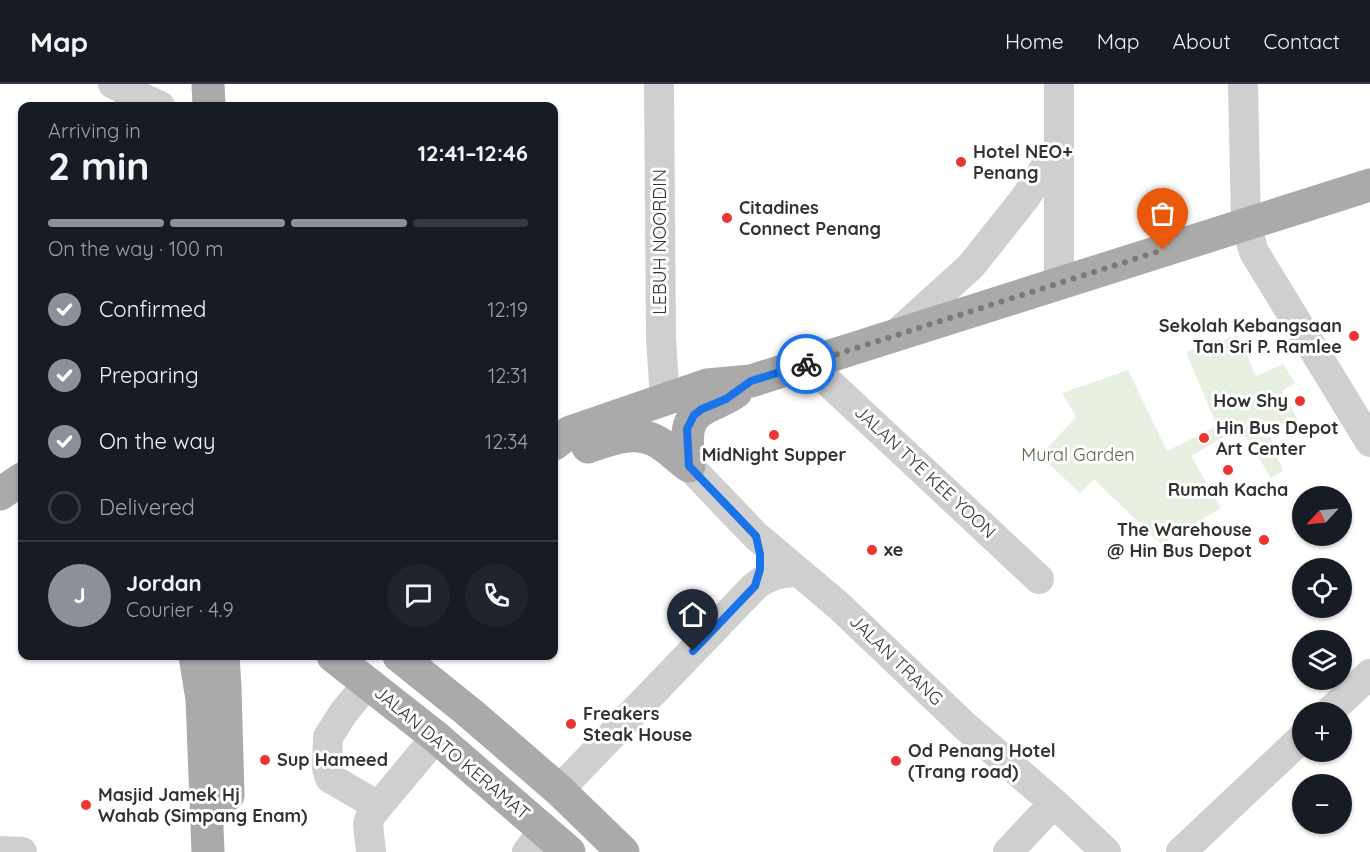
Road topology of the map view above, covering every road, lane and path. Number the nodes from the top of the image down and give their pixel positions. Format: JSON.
{"nodes":[{"id":1,"x":113,"y":84,"type":"edge"},
{"id":2,"x":208,"y":84,"type":"edge"},
{"id":3,"x":659,"y":84,"type":"edge"},
{"id":4,"x":1059,"y":84,"type":"edge"},
{"id":5,"x":1243,"y":84,"type":"edge"},
{"id":6,"x":151,"y":102,"type":"edge"},
{"id":7,"x":209,"y":102,"type":"edge"},
{"id":8,"x":1059,"y":146,"type":"junction"},
{"id":9,"x":1370,"y":184,"type":"edge"},
{"id":10,"x":1246,"y":224,"type":"junction"},
{"id":11,"x":1059,"y":284,"type":"junction"},
{"id":12,"x":895,"y":335,"type":"junction"},
{"id":13,"x":814,"y":362,"type":"junction"},
{"id":14,"x":751,"y":381,"type":"junction"},
{"id":15,"x":665,"y":399,"type":"junction"},
{"id":16,"x":558,"y":441,"type":"edge"},
{"id":17,"x":1370,"y":442,"type":"edge"},
{"id":18,"x":558,"y":452,"type":"edge"},
{"id":19,"x":689,"y":466,"type":"junction"},
{"id":20,"x":18,"y":482,"type":"edge"},
{"id":21,"x":18,"y":493,"type":"edge"},
{"id":22,"x":0,"y":495,"type":"edge"},
{"id":23,"x":18,"y":502,"type":"edge"},
{"id":24,"x":756,"y":536,"type":"junction"},
{"id":25,"x":799,"y":572,"type":"junction"},
{"id":26,"x":1039,"y":579,"type":"dead end"},
{"id":27,"x":755,"y":586,"type":"junction"},
{"id":28,"x":196,"y":660,"type":"edge"},
{"id":29,"x":223,"y":660,"type":"edge"},
{"id":30,"x":338,"y":660,"type":"edge"},
{"id":31,"x":404,"y":660,"type":"edge"},
{"id":32,"x":1370,"y":674,"type":"edge"},
{"id":33,"x":368,"y":683,"type":"junction"},
{"id":34,"x":1340,"y":702,"type":"edge"},
{"id":35,"x":436,"y":737,"type":"junction"},
{"id":36,"x":1292,"y":748,"type":"edge"},
{"id":37,"x":559,"y":790,"type":"junction"},
{"id":38,"x":1054,"y":803,"type":"junction"},
{"id":39,"x":378,"y":806,"type":"junction"},
{"id":40,"x":536,"y":841,"type":"edge"},
{"id":41,"x":0,"y":851,"type":"edge"},
{"id":42,"x":22,"y":852,"type":"edge"},
{"id":43,"x":208,"y":852,"type":"edge"},
{"id":44,"x":230,"y":852,"type":"edge"},
{"id":45,"x":371,"y":852,"type":"edge"},
{"id":46,"x":569,"y":852,"type":"edge"},
{"id":47,"x":623,"y":852,"type":"edge"},
{"id":48,"x":1008,"y":852,"type":"edge"},
{"id":49,"x":1106,"y":852,"type":"edge"},
{"id":50,"x":1182,"y":852,"type":"edge"}],
"edges":[{"from":1,"to":6,"type":"street"},
{"from":2,"to":7,"type":"main road"},
{"from":3,"to":15,"type":"street","name":"LEBUH NOORDIN"},
{"from":4,"to":8,"type":"street"},
{"from":5,"to":10,"type":"street"},
{"from":8,"to":11,"type":"street"},
{"from":8,"to":12,"type":"street"},
{"from":9,"to":10,"type":"main road"},
{"from":10,"to":11,"type":"main road"},
{"from":10,"to":17,"type":"street"},
{"from":11,"to":12,"type":"main road"},
{"from":12,"to":13,"type":"main road"},
{"from":13,"to":14,"type":"main road"},
{"from":13,"to":26,"type":"street","name":"JALAN TYE KEE YOON"},
{"from":14,"to":15,"type":"main road"},
{"from":14,"to":19,"type":"main road"},
{"from":15,"to":16,"type":"main road"},
{"from":18,"to":19,"type":"main road"},
{"from":19,"to":24,"type":"street","name":"JALAN TRANG"},
{"from":20,"to":22,"type":"main road"},
{"from":21,"to":22,"type":"main road"},
{"from":22,"to":23,"type":"main road"},
{"from":24,"to":25,"type":"street","name":"JALAN TRANG"},
{"from":24,"to":27,"type":"street"},
{"from":25,"to":27,"type":"street"},
{"from":25,"to":38,"type":"street","name":"JALAN TRANG"},
{"from":27,"to":37,"type":"street"},
{"from":28,"to":43,"type":"main road"},
{"from":29,"to":44,"type":"main road"},
{"from":30,"to":33,"type":"main road","name":"JALAN DATO KERAMAT"},
{"from":31,"to":37,"type":"main road"},
{"from":32,"to":34,"type":"street"},
{"from":33,"to":35,"type":"main road","name":"JALAN DATO KERAMAT"},
{"from":33,"to":39,"type":"street"},
{"from":35,"to":39,"type":"street"},
{"from":35,"to":40,"type":"main road","name":"JALAN DATO KERAMAT"},
{"from":36,"to":50,"type":"street"},
{"from":37,"to":47,"type":"main road"},
{"from":38,"to":48,"type":"street"},
{"from":38,"to":49,"type":"street","name":"JALAN TRANG"},
{"from":39,"to":45,"type":"street"},
{"from":40,"to":46,"type":"main road","name":"JALAN DATO KERAMAT"},
{"from":41,"to":42,"type":"street"}]}
